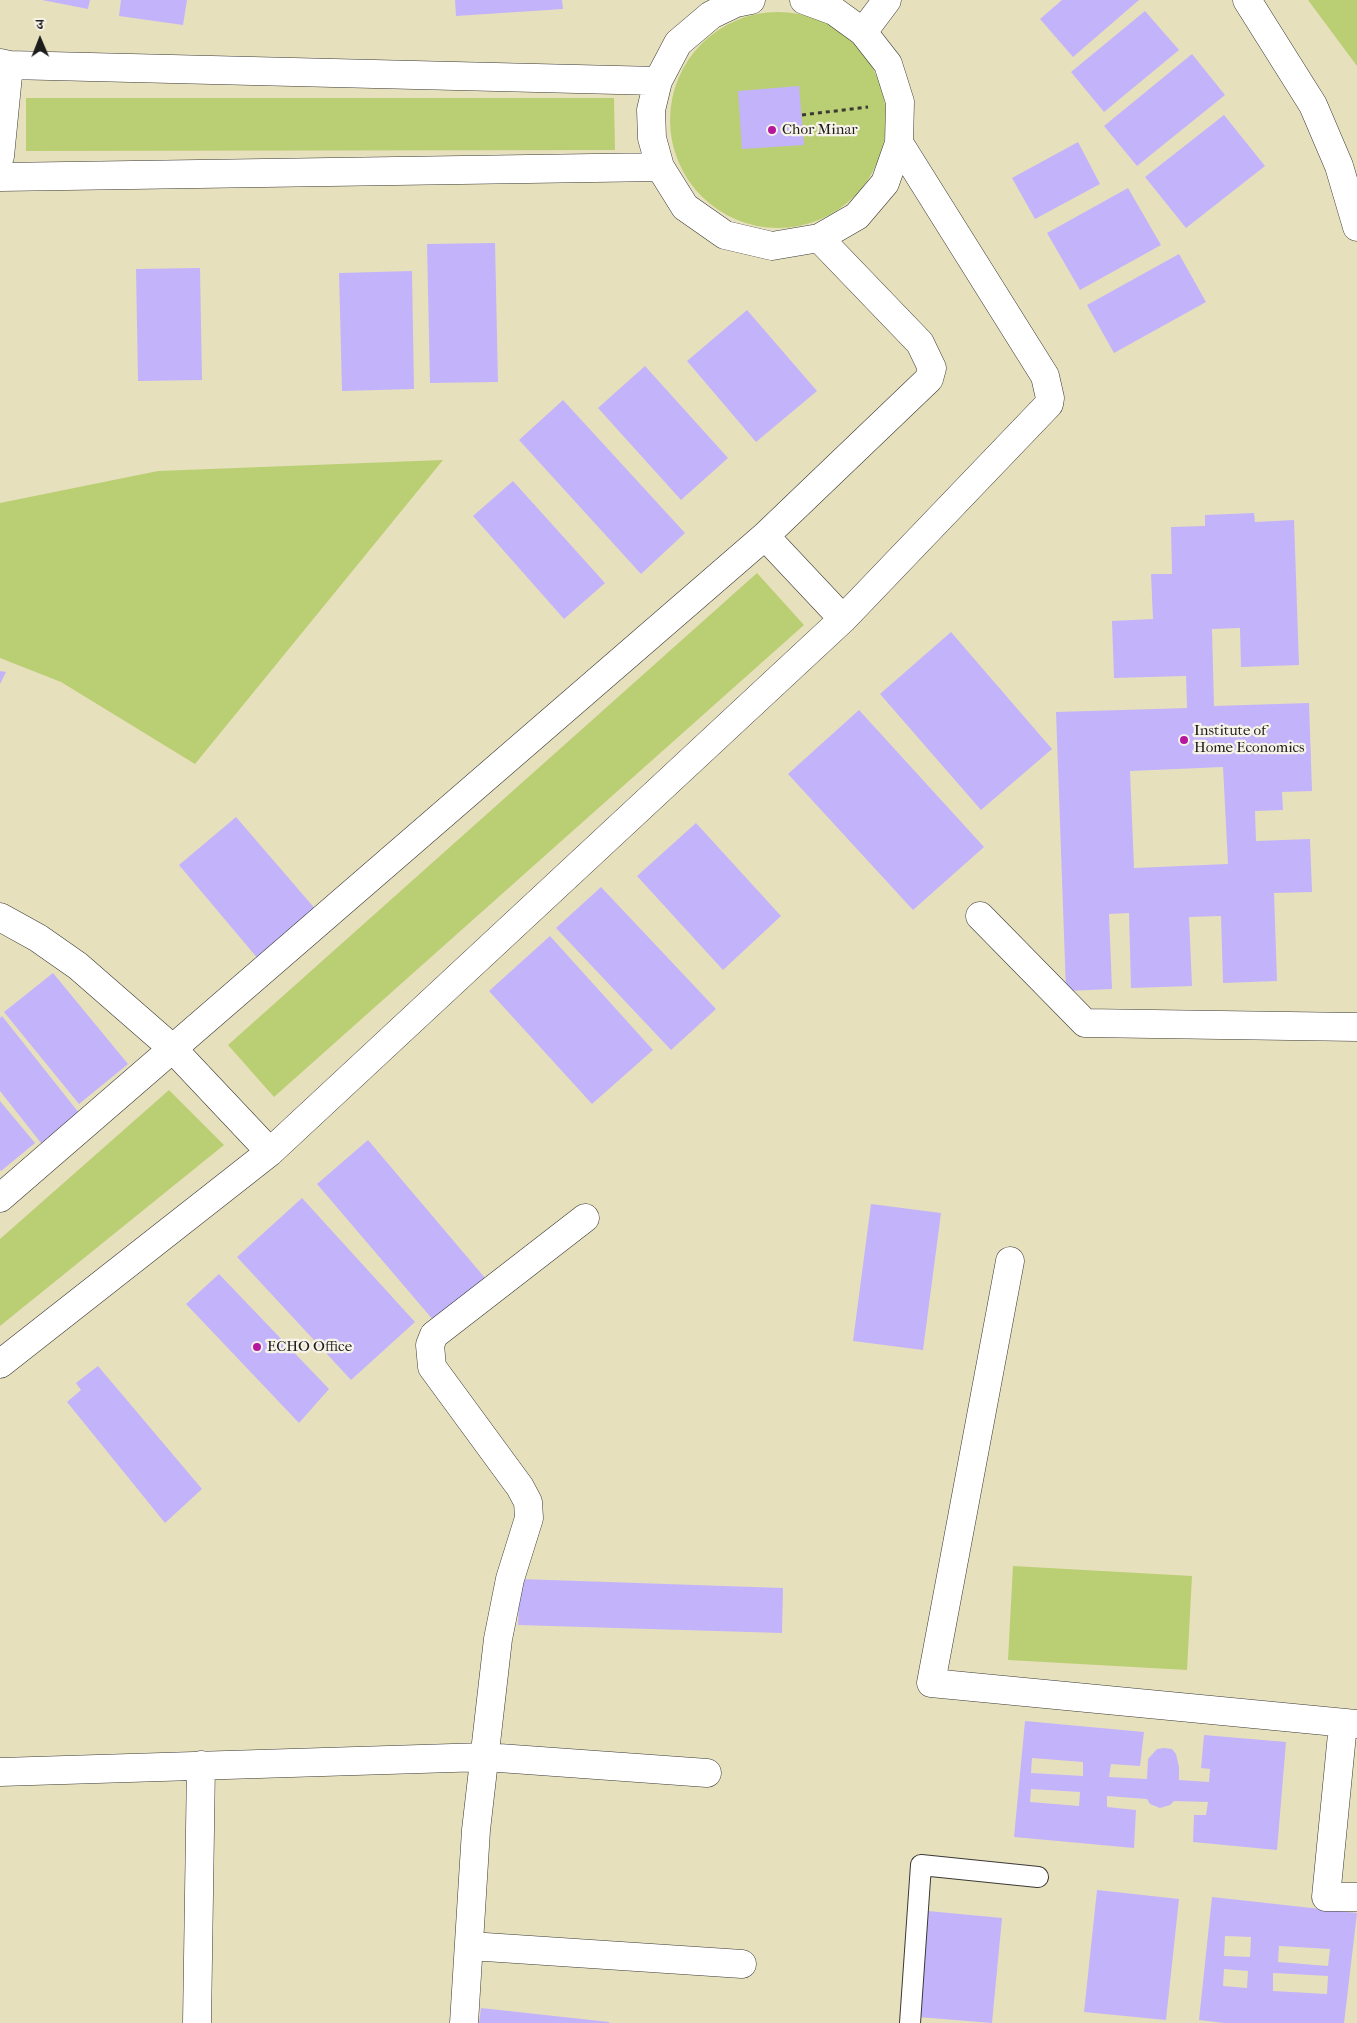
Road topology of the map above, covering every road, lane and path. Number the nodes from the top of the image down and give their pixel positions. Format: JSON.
{"nodes":[{"id":1,"x":751,"y":0,"type":"edge"},
{"id":2,"x":804,"y":0,"type":"edge"},
{"id":3,"x":887,"y":0,"type":"edge"},
{"id":4,"x":1247,"y":0,"type":"edge"},
{"id":5,"x":709,"y":8,"type":"edge"},
{"id":6,"x":863,"y":32,"type":"junction"},
{"id":7,"x":4,"y":64,"type":"edge"},
{"id":8,"x":658,"y":81,"type":"junction"},
{"id":9,"x":900,"y":102,"type":"junction"},
{"id":10,"x":802,"y":115,"type":"dead end"},
{"id":11,"x":899,"y":142,"type":"junction"},
{"id":12,"x":0,"y":156,"type":"edge"},
{"id":13,"x":660,"y":167,"type":"junction"},
{"id":14,"x":0,"y":177,"type":"edge"},
{"id":15,"x":1357,"y":227,"type":"edge"},
{"id":16,"x":819,"y":238,"type":"junction"},
{"id":17,"x":764,"y":536,"type":"junction"},
{"id":18,"x":843,"y":619,"type":"junction"},
{"id":19,"x":980,"y":916,"type":"dead end"},
{"id":20,"x":0,"y":917,"type":"edge"},
{"id":21,"x":1357,"y":1027,"type":"edge"},
{"id":22,"x":172,"y":1048,"type":"junction"},
{"id":23,"x":270,"y":1152,"type":"junction"},
{"id":24,"x":0,"y":1198,"type":"edge"},
{"id":25,"x":585,"y":1218,"type":"dead end"},
{"id":26,"x":1010,"y":1261,"type":"dead end"},
{"id":27,"x":0,"y":1364,"type":"edge"},
{"id":28,"x":1350,"y":1724,"type":"edge"},
{"id":29,"x":485,"y":1757,"type":"junction"},
{"id":30,"x":201,"y":1765,"type":"junction"},
{"id":31,"x":0,"y":1772,"type":"edge"},
{"id":32,"x":707,"y":1773,"type":"dead end"},
{"id":33,"x":1038,"y":1877,"type":"dead end"},
{"id":34,"x":1357,"y":1897,"type":"edge"},
{"id":35,"x":470,"y":1946,"type":"junction"},
{"id":36,"x":742,"y":1964,"type":"dead end"},
{"id":37,"x":197,"y":2023,"type":"edge"},
{"id":38,"x":464,"y":2023,"type":"edge"},
{"id":39,"x":910,"y":2023,"type":"edge"}],
"edges":[{"from":1,"to":5,"type":"street"},
{"from":2,"to":6,"type":"street"},
{"from":3,"to":6,"type":"street"},
{"from":4,"to":15,"type":"street"},
{"from":5,"to":8,"type":"street"},
{"from":6,"to":9,"type":"street"},
{"from":7,"to":8,"type":"street"},
{"from":7,"to":12,"type":"street"},
{"from":8,"to":13,"type":"street"},
{"from":9,"to":10,"type":"path"},
{"from":9,"to":11,"type":"street"},
{"from":11,"to":16,"type":"street"},
{"from":11,"to":18,"type":"street"},
{"from":13,"to":14,"type":"street"},
{"from":13,"to":16,"type":"street"},
{"from":16,"to":17,"type":"street"},
{"from":17,"to":18,"type":"street"},
{"from":17,"to":22,"type":"street"},
{"from":18,"to":23,"type":"street"},
{"from":19,"to":21,"type":"street"},
{"from":20,"to":22,"type":"street"},
{"from":22,"to":23,"type":"street"},
{"from":22,"to":24,"type":"street"},
{"from":23,"to":27,"type":"street"},
{"from":25,"to":29,"type":"street"},
{"from":26,"to":28,"type":"street"},
{"from":28,"to":34,"type":"street"},
{"from":29,"to":30,"type":"street"},
{"from":29,"to":32,"type":"street"},
{"from":29,"to":35,"type":"street"},
{"from":30,"to":31,"type":"street"},
{"from":30,"to":37,"type":"street"},
{"from":33,"to":39,"type":"lane"},
{"from":35,"to":36,"type":"street"},
{"from":35,"to":38,"type":"street"}]}
